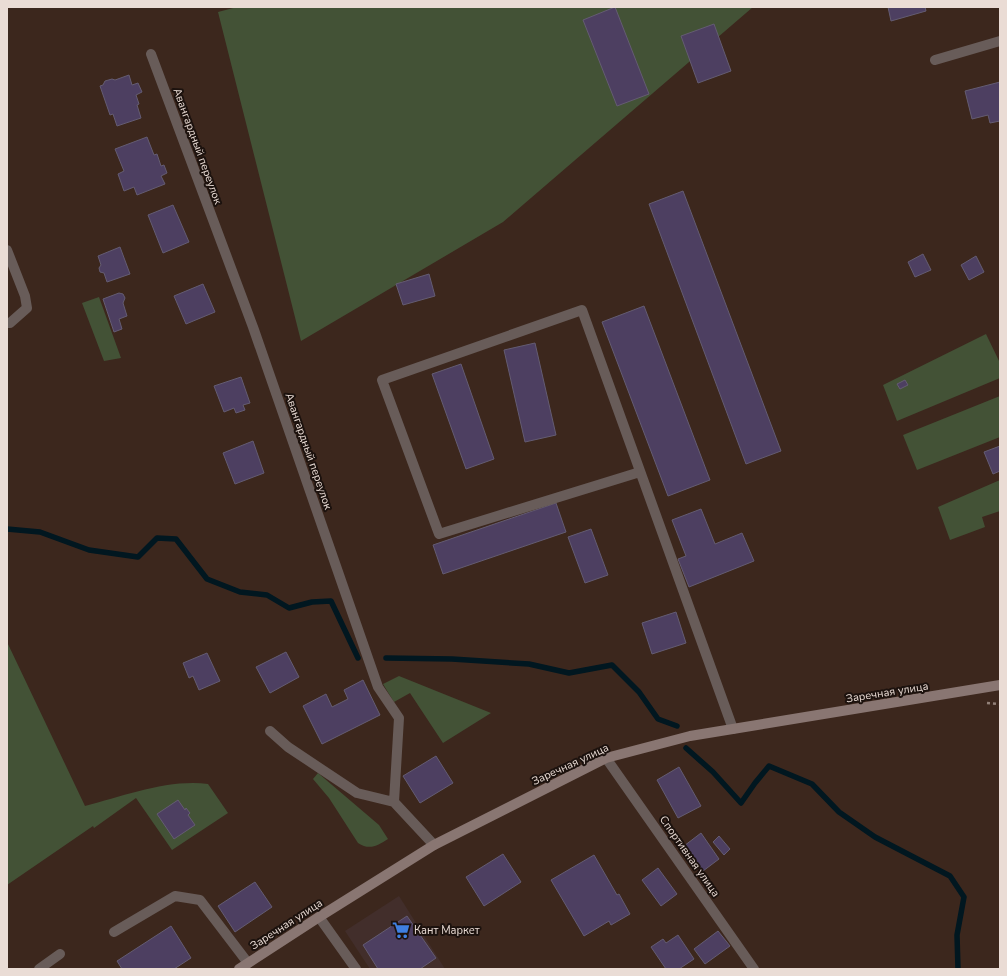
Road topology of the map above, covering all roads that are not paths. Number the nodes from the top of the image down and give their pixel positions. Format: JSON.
{"nodes":[{"id":1,"x":1000,"y":40,"type":"edge"},
{"id":2,"x":151,"y":54,"type":"dead end"},
{"id":3,"x":934,"y":60,"type":"dead end"},
{"id":4,"x":7,"y":250,"type":"edge"},
{"id":5,"x":7,"y":323,"type":"edge"},
{"id":6,"x":640,"y":472,"type":"junction"},
{"id":7,"x":1000,"y":685,"type":"edge"},
{"id":8,"x":733,"y":729,"type":"junction"},
{"id":9,"x":270,"y":731,"type":"dead end"},
{"id":10,"x":606,"y":758,"type":"junction"},
{"id":11,"x":394,"y":802,"type":"junction"},
{"id":12,"x":434,"y":845,"type":"junction"},
{"id":13,"x":319,"y":916,"type":"junction"},
{"id":14,"x":114,"y":932,"type":"dead end"},
{"id":15,"x":60,"y":954,"type":"dead end"},
{"id":16,"x":248,"y":963,"type":"junction"},
{"id":17,"x":39,"y":969,"type":"edge"},
{"id":18,"x":239,"y":969,"type":"edge"},
{"id":19,"x":356,"y":969,"type":"edge"},
{"id":20,"x":754,"y":969,"type":"edge"}],
"edges":[{"from":1,"to":3,"type":"street"},
{"from":2,"to":11,"type":"street","name":"Авангардный переулок"},
{"from":4,"to":5,"type":"street"},
{"from":6,"to":6,"type":"street"},
{"from":6,"to":8,"type":"street"},
{"from":7,"to":8,"type":"main road","name":"Заречная улица"},
{"from":8,"to":10,"type":"main road","name":"Заречная улица"},
{"from":9,"to":11,"type":"street"},
{"from":10,"to":12,"type":"main road","name":"Заречная улица"},
{"from":10,"to":20,"type":"street","name":"Спортивная улица"},
{"from":11,"to":12,"type":"street"},
{"from":12,"to":13,"type":"main road","name":"Заречная улица"},
{"from":13,"to":16,"type":"main road","name":"Заречная улица"},
{"from":13,"to":19,"type":"street"},
{"from":14,"to":16,"type":"street"},
{"from":15,"to":17,"type":"street"},
{"from":16,"to":18,"type":"main road","name":"Заречная улица"}]}
